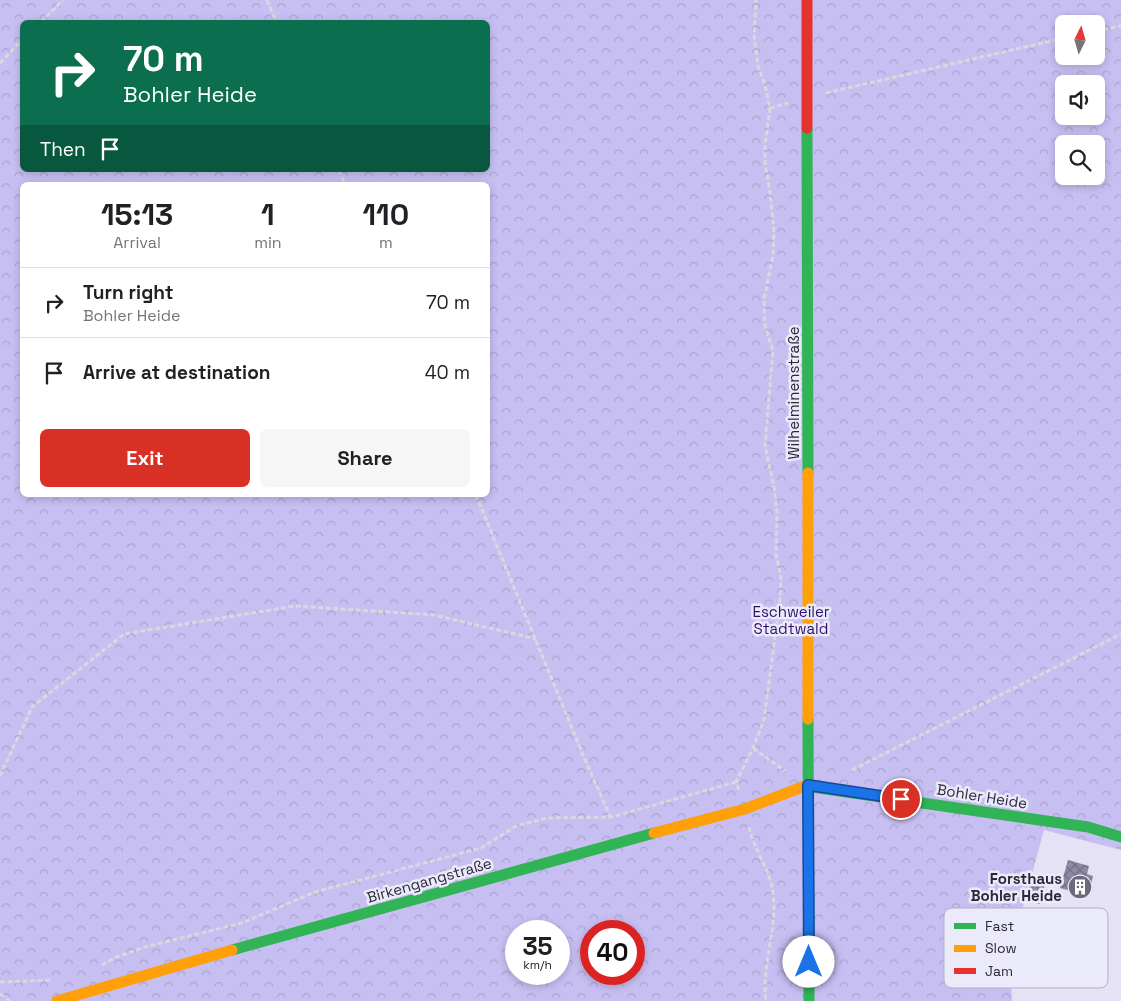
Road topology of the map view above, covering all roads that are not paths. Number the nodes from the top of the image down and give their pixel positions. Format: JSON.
{"nodes":[{"id":1,"x":807,"y":0,"type":"edge"},
{"id":2,"x":808,"y":785,"type":"junction"},
{"id":3,"x":1121,"y":837,"type":"edge"},
{"id":4,"x":57,"y":1001,"type":"edge"},
{"id":5,"x":809,"y":1001,"type":"edge"}],
"edges":[{"from":1,"to":2,"type":"street","name":"Wilhelminenstraße"},
{"from":2,"to":3,"type":"street","name":"Bohler Heide"},
{"from":2,"to":4,"type":"street","name":"Birkengangstraße"},
{"from":2,"to":5,"type":"street","name":"Wilhelminenstraße"}]}
